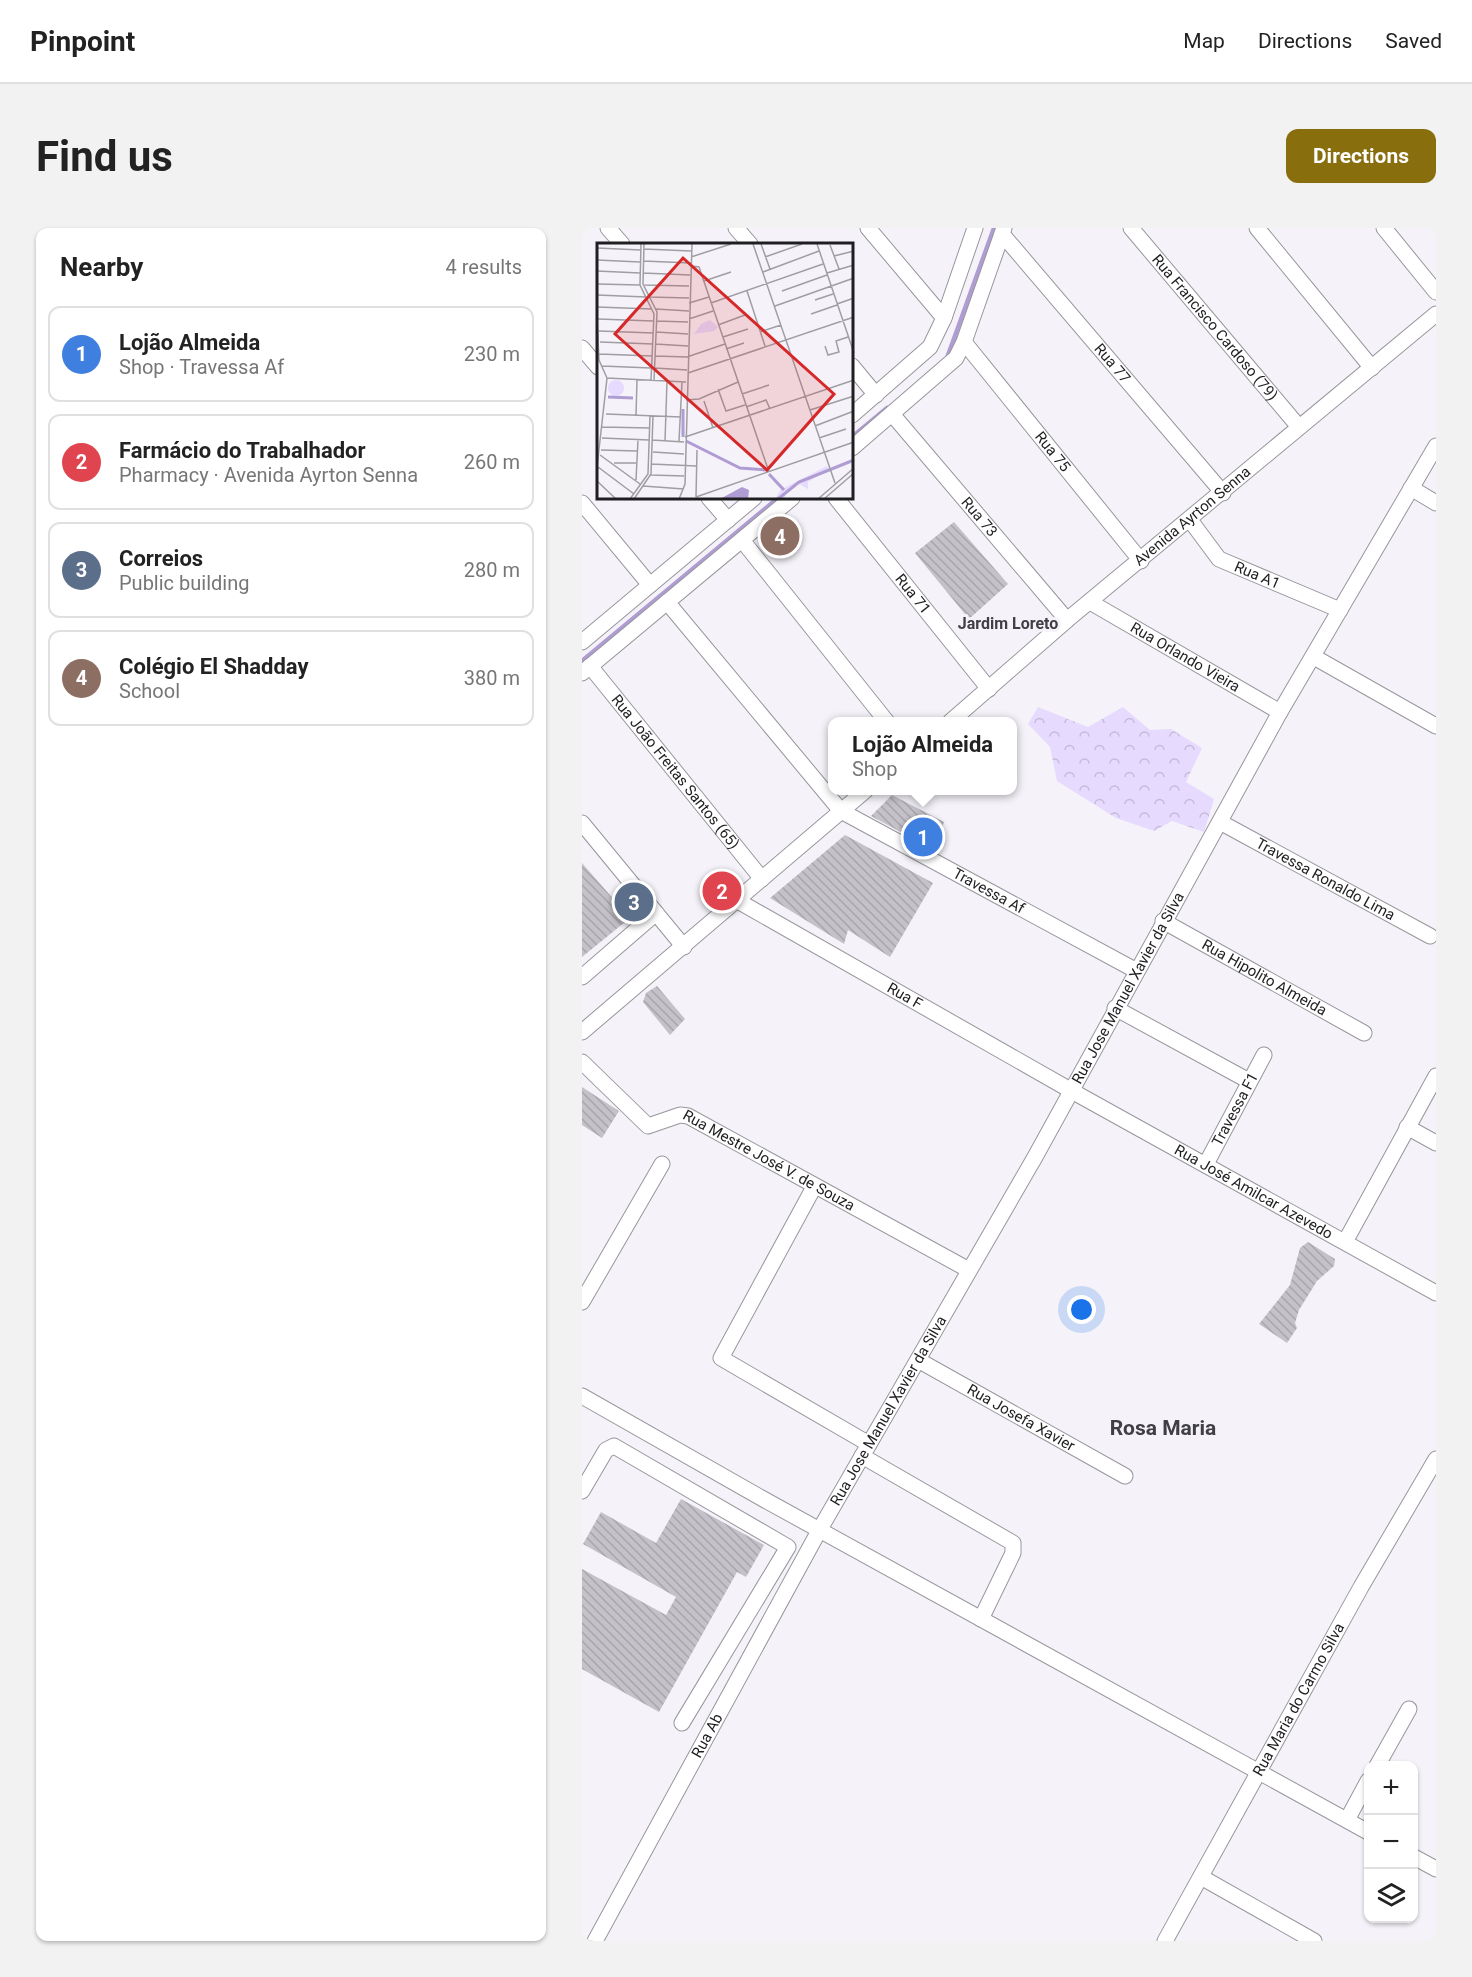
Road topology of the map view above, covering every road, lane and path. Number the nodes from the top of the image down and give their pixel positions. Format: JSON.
{"nodes":[{"id":1,"x":608,"y":228,"type":"edge"},
{"id":2,"x":736,"y":228,"type":"edge"},
{"id":3,"x":868,"y":228,"type":"edge"},
{"id":4,"x":975,"y":228,"type":"edge"},
{"id":5,"x":1131,"y":228,"type":"edge"},
{"id":6,"x":1257,"y":228,"type":"edge"},
{"id":7,"x":1384,"y":228,"type":"edge"},
{"id":8,"x":1003,"y":231,"type":"edge"},
{"id":9,"x":621,"y":243,"type":"edge"},
{"id":10,"x":749,"y":243,"type":"edge"},
{"id":11,"x":1436,"y":292,"type":"edge"},
{"id":12,"x":1435,"y":317,"type":"edge"},
{"id":13,"x":944,"y":318,"type":"junction"},
{"id":14,"x":964,"y":342,"type":"junction"},
{"id":15,"x":582,"y":348,"type":"edge"},
{"id":16,"x":597,"y":366,"type":"edge"},
{"id":17,"x":854,"y":368,"type":"edge"},
{"id":18,"x":1372,"y":368,"type":"junction"},
{"id":19,"x":876,"y":395,"type":"junction"},
{"id":20,"x":854,"y":413,"type":"edge"},
{"id":21,"x":892,"y":414,"type":"junction"},
{"id":22,"x":1299,"y":427,"type":"junction"},
{"id":23,"x":854,"y":446,"type":"edge"},
{"id":24,"x":1436,"y":446,"type":"edge"},
{"id":25,"x":1411,"y":488,"type":"junction"},
{"id":26,"x":1223,"y":493,"type":"junction"},
{"id":27,"x":711,"y":500,"type":"edge"},
{"id":28,"x":752,"y":500,"type":"edge"},
{"id":29,"x":838,"y":500,"type":"edge"},
{"id":30,"x":582,"y":503,"type":"edge"},
{"id":31,"x":1436,"y":503,"type":"edge"},
{"id":32,"x":774,"y":504,"type":"edge"},
{"id":33,"x":728,"y":520,"type":"junction"},
{"id":34,"x":1190,"y":520,"type":"junction"},
{"id":35,"x":742,"y":540,"type":"junction"},
{"id":36,"x":1141,"y":561,"type":"junction"},
{"id":37,"x":651,"y":585,"type":"junction"},
{"id":38,"x":667,"y":602,"type":"junction"},
{"id":39,"x":1090,"y":602,"type":"junction"},
{"id":40,"x":1340,"y":610,"type":"junction"},
{"id":41,"x":1068,"y":620,"type":"junction"},
{"id":42,"x":582,"y":642,"type":"edge"},
{"id":43,"x":1314,"y":657,"type":"junction"},
{"id":44,"x":586,"y":670,"type":"edge"},
{"id":45,"x":989,"y":689,"type":"junction"},
{"id":46,"x":1280,"y":712,"type":"junction"},
{"id":47,"x":883,"y":717,"type":"edge"},
{"id":48,"x":956,"y":717,"type":"edge"},
{"id":49,"x":1436,"y":726,"type":"edge"},
{"id":50,"x":860,"y":795,"type":"edge"},
{"id":51,"x":840,"y":811,"type":"junction"},
{"id":52,"x":1220,"y":822,"type":"junction"},
{"id":53,"x":582,"y":823,"type":"edge"},
{"id":54,"x":762,"y":879,"type":"junction"},
{"id":55,"x":738,"y":901,"type":"junction"},
{"id":56,"x":656,"y":913,"type":"junction"},
{"id":57,"x":1163,"y":921,"type":"junction"},
{"id":58,"x":1430,"y":936,"type":"dead end"},
{"id":59,"x":684,"y":947,"type":"junction"},
{"id":60,"x":1135,"y":970,"type":"junction"},
{"id":61,"x":582,"y":977,"type":"edge"},
{"id":62,"x":1115,"y":1008,"type":"junction"},
{"id":63,"x":582,"y":1032,"type":"edge"},
{"id":64,"x":1364,"y":1033,"type":"dead end"},
{"id":65,"x":1264,"y":1055,"type":"dead end"},
{"id":66,"x":582,"y":1062,"type":"edge"},
{"id":67,"x":1436,"y":1076,"type":"edge"},
{"id":68,"x":1250,"y":1081,"type":"junction"},
{"id":69,"x":1071,"y":1091,"type":"junction"},
{"id":70,"x":1407,"y":1127,"type":"junction"},
{"id":71,"x":1436,"y":1143,"type":"edge"},
{"id":72,"x":662,"y":1164,"type":"dead end"},
{"id":73,"x":1206,"y":1164,"type":"junction"},
{"id":74,"x":814,"y":1187,"type":"junction"},
{"id":75,"x":1346,"y":1242,"type":"junction"},
{"id":76,"x":969,"y":1270,"type":"junction"},
{"id":77,"x":1436,"y":1293,"type":"edge"},
{"id":78,"x":582,"y":1302,"type":"edge"},
{"id":79,"x":918,"y":1360,"type":"junction"},
{"id":80,"x":582,"y":1396,"type":"edge"},
{"id":81,"x":865,"y":1450,"type":"junction"},
{"id":82,"x":1436,"y":1459,"type":"edge"},
{"id":83,"x":1125,"y":1476,"type":"dead end"},
{"id":84,"x":582,"y":1491,"type":"edge"},
{"id":85,"x":765,"y":1500,"type":"junction"},
{"id":86,"x":750,"y":1524,"type":"junction"},
{"id":87,"x":820,"y":1529,"type":"junction"},
{"id":88,"x":981,"y":1619,"type":"junction"},
{"id":89,"x":1409,"y":1709,"type":"dead end"},
{"id":90,"x":682,"y":1723,"type":"dead end"},
{"id":91,"x":1380,"y":1761,"type":"edge"},
{"id":92,"x":1260,"y":1772,"type":"junction"},
{"id":93,"x":1364,"y":1788,"type":"edge"},
{"id":94,"x":1347,"y":1820,"type":"junction"},
{"id":95,"x":1364,"y":1830,"type":"edge"},
{"id":96,"x":1418,"y":1860,"type":"edge"},
{"id":97,"x":1436,"y":1869,"type":"edge"},
{"id":98,"x":1201,"y":1877,"type":"junction"},
{"id":99,"x":595,"y":1941,"type":"edge"},
{"id":100,"x":1165,"y":1941,"type":"edge"},
{"id":101,"x":1314,"y":1941,"type":"edge"}],
"edges":[{"from":1,"to":9,"type":"street"},
{"from":2,"to":10,"type":"street"},
{"from":3,"to":13,"type":"street"},
{"from":4,"to":13,"type":"street"},
{"from":5,"to":22,"type":"street","name":"Rua Francisco Cardoso (79)"},
{"from":6,"to":18,"type":"street"},
{"from":7,"to":11,"type":"street"},
{"from":8,"to":14,"type":"street"},
{"from":8,"to":26,"type":"street","name":"Rua 77"},
{"from":12,"to":18,"type":"street","name":"Avenida Ayrton Senna"},
{"from":13,"to":19,"type":"street"},
{"from":14,"to":21,"type":"street"},
{"from":14,"to":36,"type":"street","name":"Rua 75"},
{"from":15,"to":16,"type":"street"},
{"from":17,"to":19,"type":"street"},
{"from":18,"to":22,"type":"street","name":"Avenida Ayrton Senna"},
{"from":19,"to":20,"type":"street"},
{"from":21,"to":23,"type":"street"},
{"from":21,"to":41,"type":"street","name":"Rua 73"},
{"from":22,"to":26,"type":"street","name":"Avenida Ayrton Senna"},
{"from":24,"to":25,"type":"street","name":"Rua Jose Manuel Xavier da Silva"},
{"from":25,"to":31,"type":"street"},
{"from":25,"to":40,"type":"street","name":"Rua Jose Manuel Xavier da Silva"},
{"from":26,"to":34,"type":"street","name":"Avenida Ayrton Senna"},
{"from":27,"to":33,"type":"street"},
{"from":28,"to":33,"type":"street"},
{"from":29,"to":45,"type":"street","name":"Rua 71"},
{"from":30,"to":37,"type":"street"},
{"from":32,"to":35,"type":"street"},
{"from":33,"to":37,"type":"street"},
{"from":34,"to":36,"type":"street","name":"Avenida Ayrton Senna"},
{"from":34,"to":40,"type":"street","name":"Rua A1"},
{"from":35,"to":38,"type":"street"},
{"from":35,"to":47,"type":"street"},
{"from":36,"to":39,"type":"street","name":"Avenida Ayrton Senna"},
{"from":37,"to":42,"type":"street"},
{"from":38,"to":44,"type":"street"},
{"from":38,"to":51,"type":"street"},
{"from":39,"to":41,"type":"street","name":"Avenida Ayrton Senna"},
{"from":39,"to":46,"type":"street","name":"Rua Orlando Vieira"},
{"from":40,"to":43,"type":"street","name":"Rua Jose Manuel Xavier da Silva"},
{"from":41,"to":45,"type":"street","name":"Avenida Ayrton Senna"},
{"from":43,"to":46,"type":"street","name":"Rua Jose Manuel Xavier da Silva"},
{"from":43,"to":49,"type":"street"},
{"from":44,"to":54,"type":"street","name":"Rua João Freitas Santos (65)"},
{"from":45,"to":48,"type":"street","name":"Avenida Ayrton Senna"},
{"from":46,"to":52,"type":"street","name":"Rua Jose Manuel Xavier da Silva"},
{"from":50,"to":51,"type":"street"},
{"from":51,"to":54,"type":"street"},
{"from":51,"to":60,"type":"street","name":"Travessa Af"},
{"from":52,"to":57,"type":"street","name":"Rua Jose Manuel Xavier da Silva"},
{"from":52,"to":58,"type":"street","name":"Travessa Ronaldo Lima"},
{"from":53,"to":56,"type":"street"},
{"from":54,"to":55,"type":"street"},
{"from":55,"to":59,"type":"street"},
{"from":55,"to":69,"type":"street","name":"Rua F"},
{"from":56,"to":59,"type":"street"},
{"from":56,"to":61,"type":"street"},
{"from":57,"to":60,"type":"street","name":"Rua Jose Manuel Xavier da Silva"},
{"from":57,"to":64,"type":"street","name":"Rua Hipolito Almeida"},
{"from":59,"to":63,"type":"street"},
{"from":60,"to":62,"type":"street","name":"Rua Jose Manuel Xavier da Silva"},
{"from":62,"to":68,"type":"street"},
{"from":62,"to":69,"type":"street","name":"Rua Jose Manuel Xavier da Silva"},
{"from":65,"to":68,"type":"street","name":"Travessa F1"},
{"from":66,"to":74,"type":"street","name":"Rua Mestre José V. de Souza"},
{"from":67,"to":70,"type":"street"},
{"from":68,"to":73,"type":"street","name":"Travessa F1"},
{"from":69,"to":73,"type":"street","name":"Rua José Amilcar Azevedo"},
{"from":69,"to":76,"type":"street","name":"Rua Jose Manuel Xavier da Silva"},
{"from":70,"to":71,"type":"street"},
{"from":70,"to":75,"type":"street"},
{"from":72,"to":78,"type":"street"},
{"from":73,"to":75,"type":"street","name":"Rua José Amilcar Azevedo"},
{"from":74,"to":76,"type":"street","name":"Rua Mestre José V. de Souza"},
{"from":74,"to":81,"type":"street"},
{"from":75,"to":77,"type":"street","name":"Rua José Amilcar Azevedo"},
{"from":76,"to":79,"type":"street","name":"Rua Jose Manuel Xavier da Silva"},
{"from":79,"to":81,"type":"street","name":"Rua Jose Manuel Xavier da Silva"},
{"from":79,"to":83,"type":"street","name":"Rua Josefa Xavier"},
{"from":80,"to":85,"type":"street"},
{"from":81,"to":87,"type":"street","name":"Rua Jose Manuel Xavier da Silva"},
{"from":81,"to":88,"type":"street"},
{"from":82,"to":92,"type":"street","name":"Rua Maria do Carmo Silva"},
{"from":84,"to":86,"type":"street"},
{"from":85,"to":86,"type":"street"},
{"from":85,"to":87,"type":"street"},
{"from":86,"to":90,"type":"street"},
{"from":87,"to":88,"type":"street"},
{"from":87,"to":99,"type":"street","name":"Rua Ab"},
{"from":88,"to":92,"type":"street"},
{"from":89,"to":91,"type":"street"},
{"from":92,"to":94,"type":"street"},
{"from":92,"to":98,"type":"street","name":"Rua Maria do Carmo Silva"},
{"from":93,"to":94,"type":"street"},
{"from":94,"to":95,"type":"street"},
{"from":96,"to":97,"type":"street"},
{"from":98,"to":100,"type":"street","name":"Rua Maria do Carmo Silva"},
{"from":98,"to":101,"type":"street"}]}
